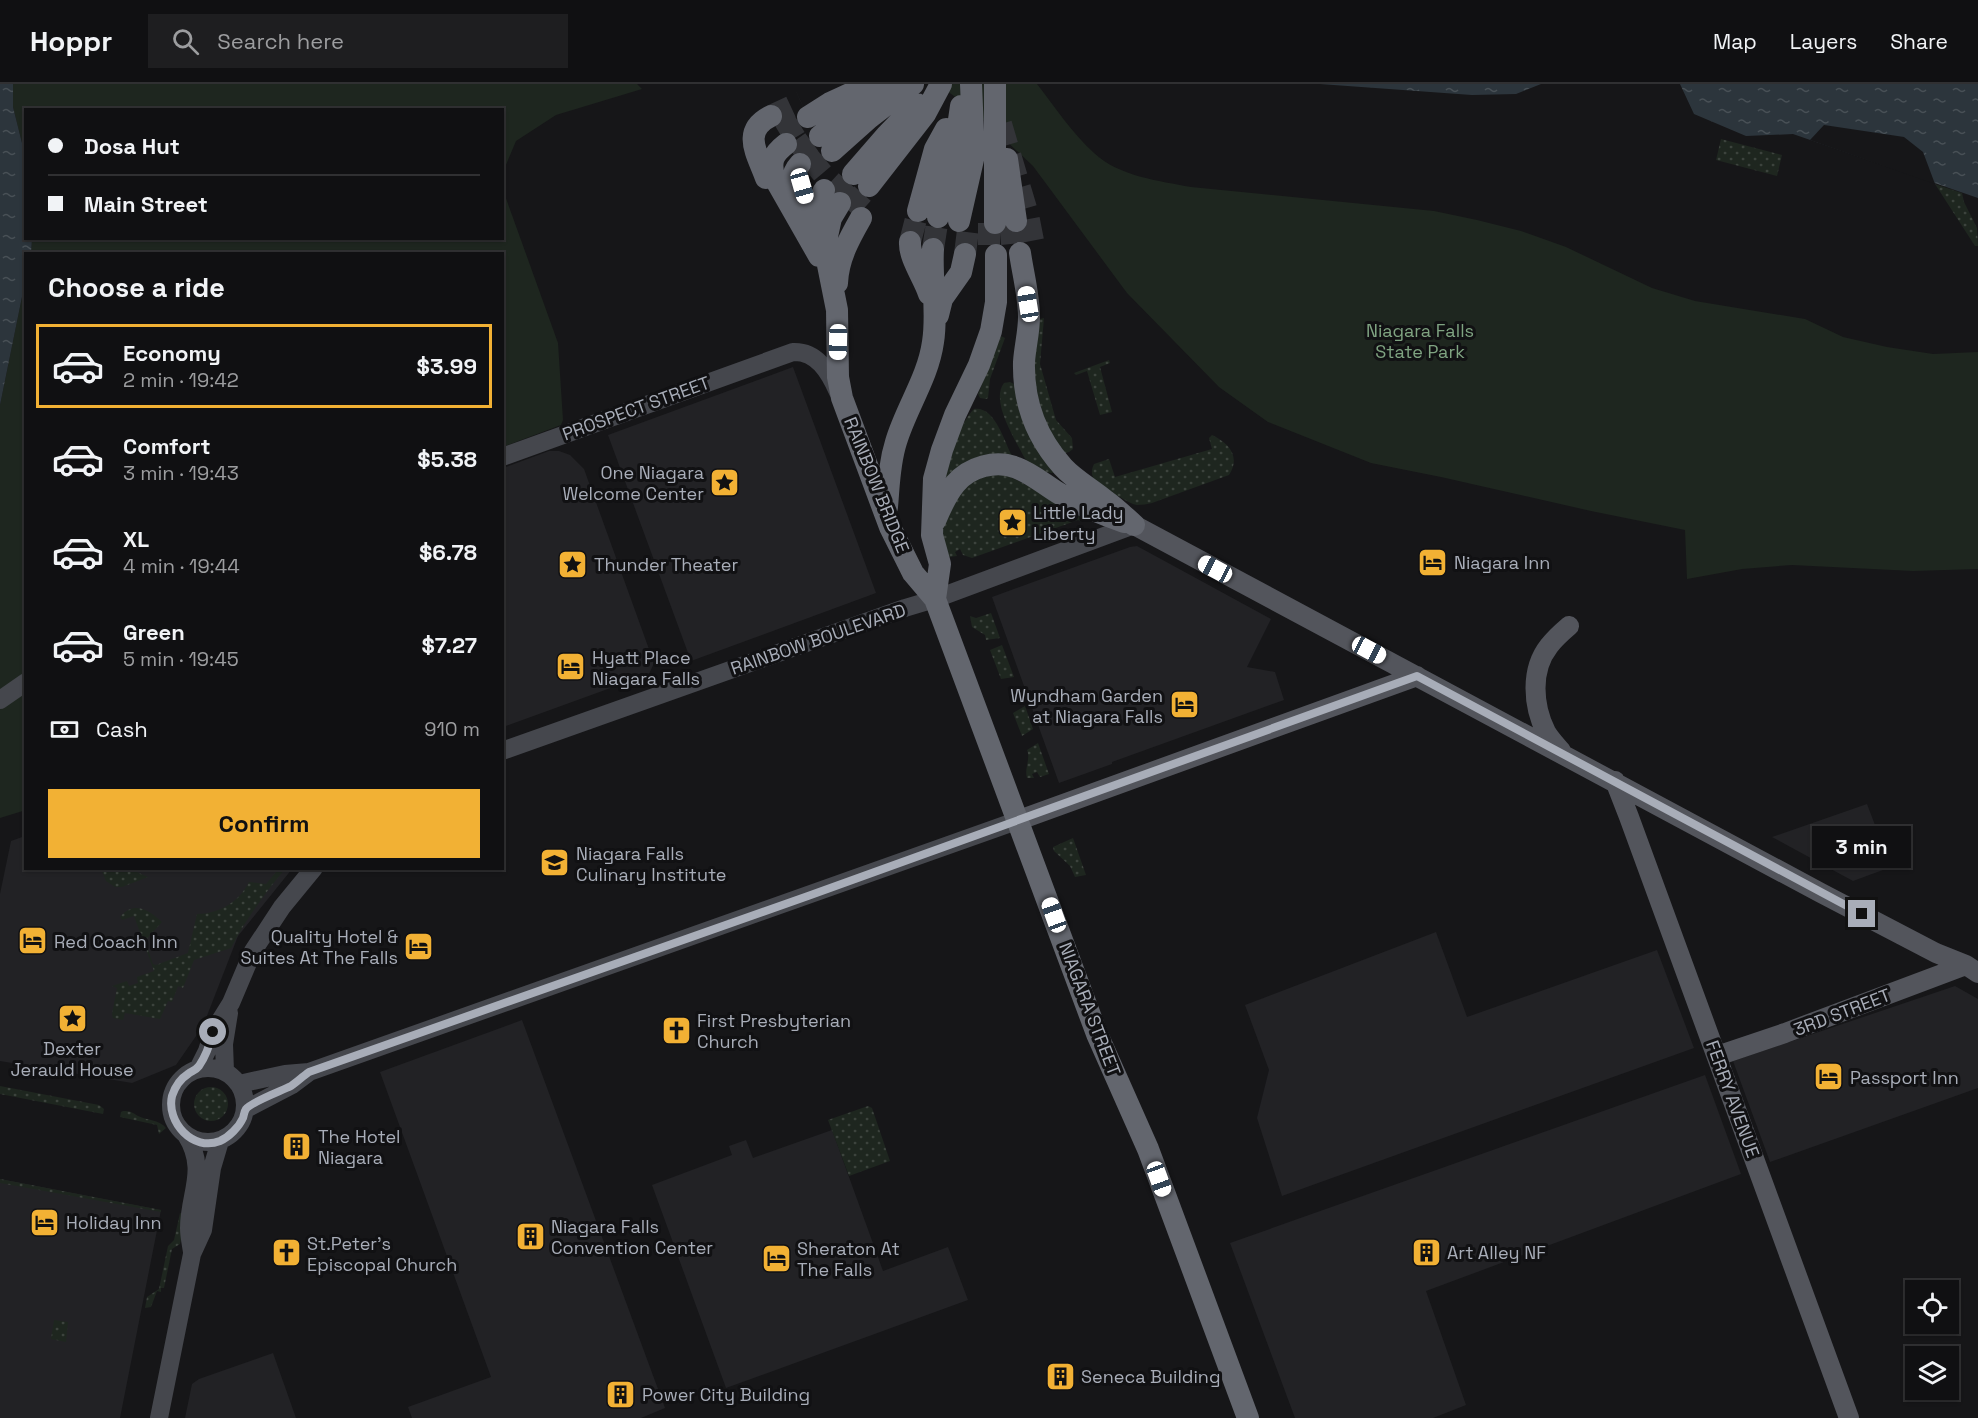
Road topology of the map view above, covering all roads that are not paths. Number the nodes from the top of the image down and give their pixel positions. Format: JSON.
{"nodes":[{"id":1,"x":845,"y":84,"type":"edge"},
{"id":2,"x":938,"y":84,"type":"edge"},
{"id":3,"x":995,"y":85,"type":"edge"},
{"id":4,"x":966,"y":86,"type":"edge"},
{"id":5,"x":905,"y":95,"type":"edge"},
{"id":6,"x":983,"y":150,"type":"junction"},
{"id":7,"x":837,"y":153,"type":"junction"},
{"id":8,"x":813,"y":174,"type":"junction"},
{"id":9,"x":975,"y":220,"type":"junction"},
{"id":10,"x":821,"y":252,"type":"junction"},
{"id":11,"x":1012,"y":254,"type":"junction"},
{"id":12,"x":935,"y":297,"type":"junction"},
{"id":13,"x":1029,"y":308,"type":"junction"},
{"id":14,"x":846,"y":409,"type":"junction"},
{"id":15,"x":504,"y":456,"type":"edge"},
{"id":16,"x":1134,"y":525,"type":"junction"},
{"id":17,"x":890,"y":527,"type":"junction"},
{"id":18,"x":932,"y":527,"type":"junction"},
{"id":19,"x":935,"y":599,"type":"junction"},
{"id":20,"x":1569,"y":626,"type":"dead end"},
{"id":21,"x":1417,"y":676,"type":"junction"},
{"id":22,"x":24,"y":683,"type":"edge"},
{"id":23,"x":0,"y":700,"type":"edge"},
{"id":24,"x":504,"y":750,"type":"edge"},
{"id":25,"x":1567,"y":758,"type":"junction"},
{"id":26,"x":1615,"y":781,"type":"junction"},
{"id":27,"x":1019,"y":820,"type":"junction"},
{"id":28,"x":312,"y":870,"type":"edge"},
{"id":29,"x":1972,"y":969,"type":"edge"},
{"id":30,"x":231,"y":1003,"type":"junction"},
{"id":31,"x":1717,"y":1056,"type":"junction"},
{"id":32,"x":198,"y":1069,"type":"junction"},
{"id":33,"x":225,"y":1071,"type":"junction"},
{"id":34,"x":309,"y":1072,"type":"junction"},
{"id":35,"x":239,"y":1084,"type":"junction"},
{"id":36,"x":246,"y":1109,"type":"junction"},
{"id":37,"x":186,"y":1135,"type":"junction"},
{"id":38,"x":220,"y":1141,"type":"junction"},
{"id":39,"x":192,"y":1254,"type":"junction"},
{"id":40,"x":159,"y":1418,"type":"edge"},
{"id":41,"x":1248,"y":1418,"type":"edge"},
{"id":42,"x":1849,"y":1418,"type":"edge"}],
"edges":[{"from":1,"to":7,"type":"highway"},
{"from":2,"to":5,"type":"highway"},
{"from":3,"to":6,"type":"highway"},
{"from":4,"to":6,"type":"highway"},
{"from":5,"to":7,"type":"highway"},
{"from":5,"to":7,"type":"highway"},
{"from":5,"to":7,"type":"highway"},
{"from":6,"to":9,"type":"highway"},
{"from":6,"to":9,"type":"highway"},
{"from":6,"to":9,"type":"highway"},
{"from":8,"to":10,"type":"highway","name":"RAINBOW BRIDGE"},
{"from":8,"to":10,"type":"highway"},
{"from":8,"to":10,"type":"highway"},
{"from":8,"to":10,"type":"highway"},
{"from":8,"to":10,"type":"highway"},
{"from":10,"to":14,"type":"highway","name":"RAINBOW BRIDGE"},
{"from":11,"to":13,"type":"highway"},
{"from":11,"to":13,"type":"highway"},
{"from":11,"to":18,"type":"highway","name":"RAINBOW BRIDGE"},
{"from":12,"to":12,"type":"highway"},
{"from":12,"to":17,"type":"highway"},
{"from":13,"to":16,"type":"highway"},
{"from":14,"to":15,"type":"main road","name":"PROSPECT STREET"},
{"from":14,"to":17,"type":"highway","name":"RAINBOW BRIDGE"},
{"from":16,"to":18,"type":"highway"},
{"from":16,"to":19,"type":"main road","name":"RAINBOW BOULEVARD"},
{"from":16,"to":21,"type":"main road"},
{"from":17,"to":19,"type":"highway","name":"RAINBOW BRIDGE"},
{"from":18,"to":19,"type":"highway","name":"RAINBOW BRIDGE"},
{"from":19,"to":24,"type":"main road","name":"RAINBOW BOULEVARD"},
{"from":19,"to":27,"type":"highway","name":"NIAGARA STREET"},
{"from":20,"to":25,"type":"main road"},
{"from":21,"to":25,"type":"main road"},
{"from":21,"to":27,"type":"main road"},
{"from":22,"to":23,"type":"main road"},
{"from":25,"to":26,"type":"main road"},
{"from":26,"to":29,"type":"main road"},
{"from":26,"to":31,"type":"main road","name":"FERRY AVENUE"},
{"from":27,"to":34,"type":"main road"},
{"from":27,"to":41,"type":"highway","name":"NIAGARA STREET"},
{"from":28,"to":30,"type":"main road"},
{"from":29,"to":31,"type":"main road","name":"3RD STREET"},
{"from":30,"to":32,"type":"main road"},
{"from":30,"to":33,"type":"main road"},
{"from":31,"to":42,"type":"main road","name":"FERRY AVENUE"},
{"from":32,"to":33,"type":"main road"},
{"from":32,"to":37,"type":"main road"},
{"from":33,"to":35,"type":"main road"},
{"from":34,"to":35,"type":"main road"},
{"from":34,"to":36,"type":"main road"},
{"from":35,"to":36,"type":"main road"},
{"from":36,"to":38,"type":"main road"},
{"from":37,"to":38,"type":"main road"},
{"from":37,"to":39,"type":"main road"},
{"from":38,"to":39,"type":"main road"},
{"from":39,"to":40,"type":"main road"}]}
